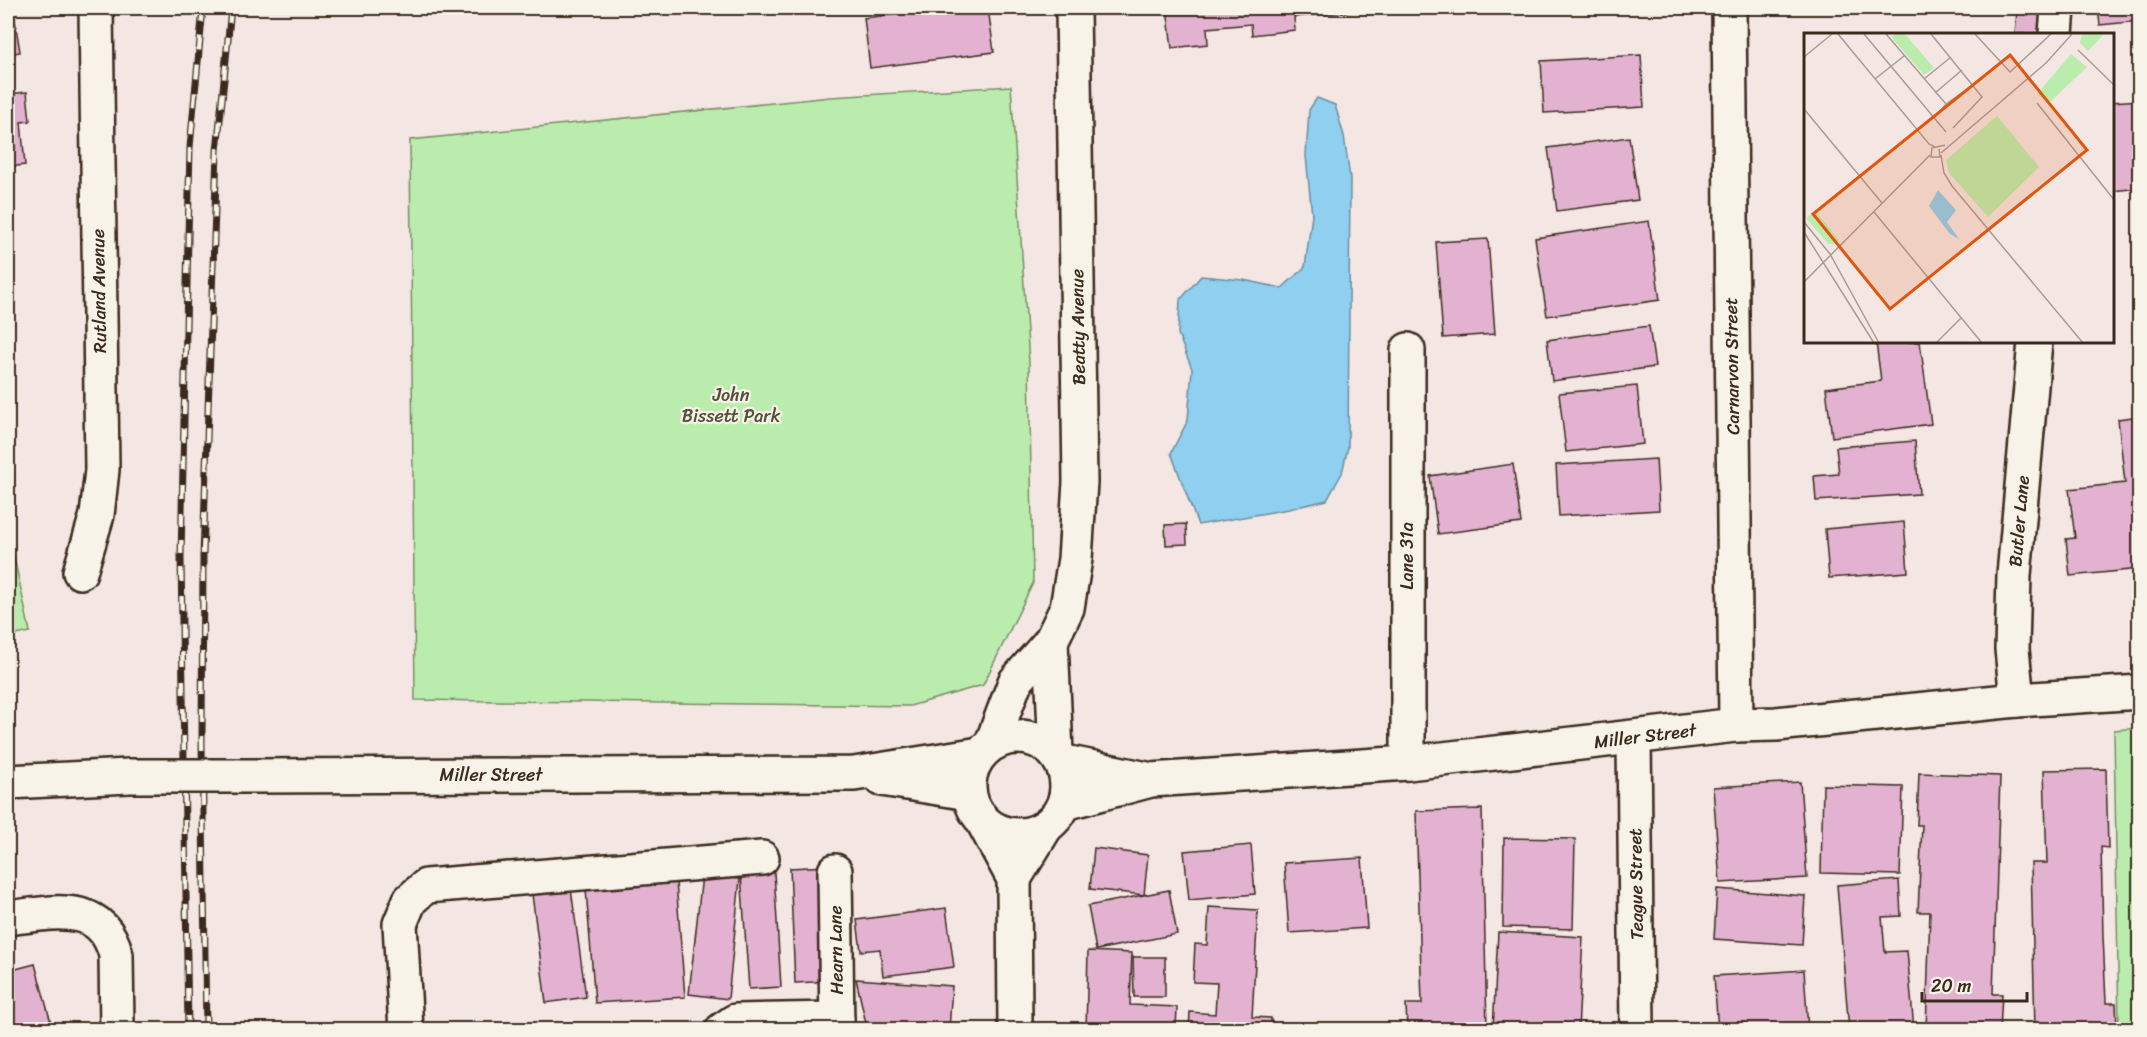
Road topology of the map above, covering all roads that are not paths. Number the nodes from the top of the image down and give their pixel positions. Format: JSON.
{"nodes":[{"id":1,"x":96,"y":8,"type":"edge"},
{"id":2,"x":1073,"y":8,"type":"edge"},
{"id":3,"x":1729,"y":8,"type":"edge"},
{"id":4,"x":2058,"y":8,"type":"edge"},
{"id":5,"x":2056,"y":33,"type":"edge"},
{"id":6,"x":2035,"y":344,"type":"edge"},
{"id":7,"x":1408,"y":350,"type":"dead end"},
{"id":8,"x":80,"y":572,"type":"dead end"},
{"id":9,"x":1051,"y":641,"type":"junction"},
{"id":10,"x":2139,"y":692,"type":"edge"},
{"id":11,"x":2017,"y":700,"type":"junction"},
{"id":12,"x":1736,"y":725,"type":"junction"},
{"id":13,"x":1634,"y":738,"type":"junction"},
{"id":14,"x":986,"y":748,"type":"junction"},
{"id":15,"x":1058,"y":757,"type":"junction"},
{"id":16,"x":1407,"y":763,"type":"junction"},
{"id":17,"x":854,"y":774,"type":"junction"},
{"id":18,"x":1151,"y":780,"type":"junction"},
{"id":19,"x":8,"y":782,"type":"edge"},
{"id":20,"x":1065,"y":803,"type":"junction"},
{"id":21,"x":975,"y":806,"type":"junction"},
{"id":22,"x":1045,"y":828,"type":"junction"},
{"id":23,"x":762,"y":858,"type":"dead end"},
{"id":24,"x":835,"y":871,"type":"dead end"},
{"id":25,"x":1014,"y":879,"type":"junction"},
{"id":26,"x":8,"y":918,"type":"edge"},
{"id":27,"x":837,"y":1024,"type":"edge"},
{"id":28,"x":117,"y":1029,"type":"edge"},
{"id":29,"x":406,"y":1029,"type":"edge"},
{"id":30,"x":722,"y":1029,"type":"edge"},
{"id":31,"x":1015,"y":1029,"type":"edge"},
{"id":32,"x":1637,"y":1029,"type":"edge"}],
"edges":[{"from":1,"to":8,"type":"street","name":"Rutland Avenue"},
{"from":2,"to":9,"type":"street","name":"Beatty Avenue"},
{"from":3,"to":12,"type":"street","name":"Carnarvon Street"},
{"from":4,"to":5,"type":"street"},
{"from":6,"to":11,"type":"street","name":"Butler Lane"},
{"from":7,"to":16,"type":"street","name":"Lane 31a"},
{"from":9,"to":14,"type":"street","name":"Beatty Avenue"},
{"from":9,"to":15,"type":"street","name":"Beatty Avenue"},
{"from":10,"to":11,"type":"street","name":"Miller Street"},
{"from":11,"to":12,"type":"street","name":"Miller Street"},
{"from":12,"to":13,"type":"street","name":"Miller Street"},
{"from":13,"to":16,"type":"street","name":"Miller Street"},
{"from":13,"to":32,"type":"street","name":"Teague Street"},
{"from":14,"to":15,"type":"street"},
{"from":14,"to":17,"type":"street","name":"Miller Street"},
{"from":14,"to":21,"type":"street"},
{"from":15,"to":18,"type":"street","name":"Miller Street"},
{"from":15,"to":20,"type":"street"},
{"from":16,"to":18,"type":"street","name":"Miller Street"},
{"from":17,"to":19,"type":"street","name":"Miller Street","bridge":true},
{"from":17,"to":21,"type":"street","name":"Miller Street"},
{"from":18,"to":20,"type":"street","name":"Miller Street"},
{"from":20,"to":22,"type":"street"},
{"from":21,"to":22,"type":"street"},
{"from":21,"to":25,"type":"street"},
{"from":22,"to":25,"type":"street"},
{"from":23,"to":29,"type":"street"},
{"from":24,"to":27,"type":"street","name":"Hearn Lane"},
{"from":25,"to":31,"type":"street"},
{"from":26,"to":28,"type":"street"},
{"from":27,"to":30,"type":"street"}]}
